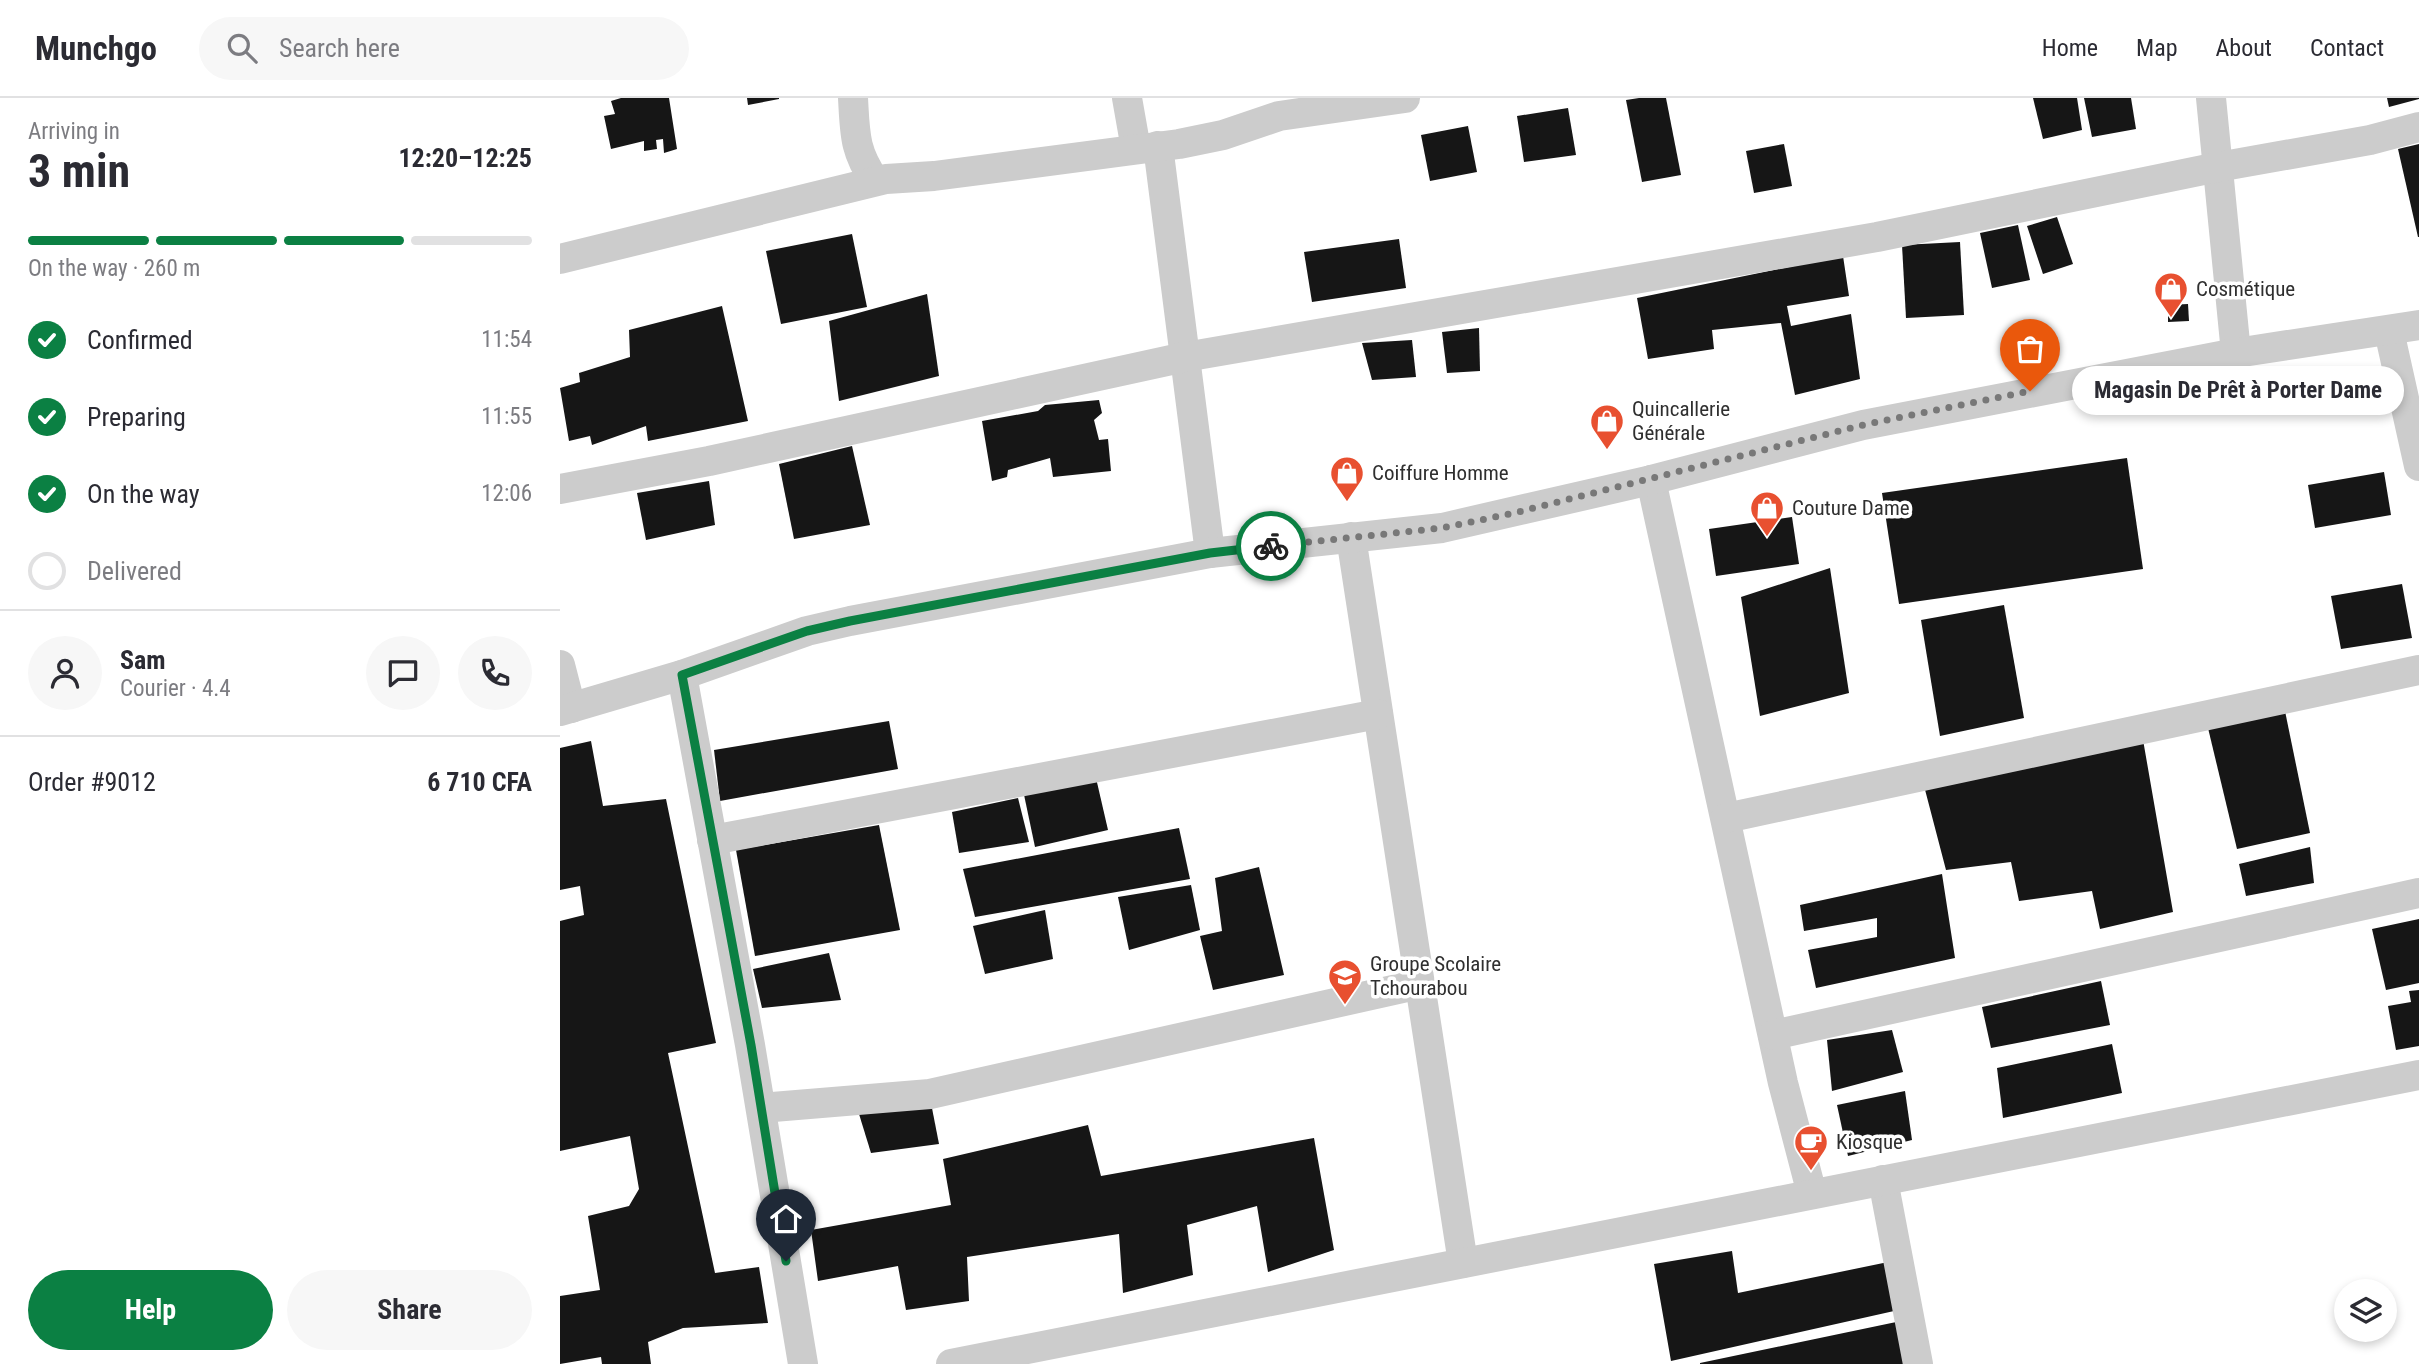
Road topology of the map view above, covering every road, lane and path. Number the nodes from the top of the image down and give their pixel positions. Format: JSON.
{"nodes":[{"id":1,"x":853,"y":98,"type":"edge"},
{"id":2,"x":1127,"y":98,"type":"edge"},
{"id":3,"x":1405,"y":98,"type":"edge"},
{"id":4,"x":2211,"y":98,"type":"edge"},
{"id":5,"x":1366,"y":100,"type":"edge"},
{"id":6,"x":2419,"y":127,"type":"edge"},
{"id":7,"x":1147,"y":147,"type":"junction"},
{"id":8,"x":2218,"y":167,"type":"junction"},
{"id":9,"x":875,"y":181,"type":"junction"},
{"id":10,"x":560,"y":259,"type":"edge"},
{"id":11,"x":2419,"y":325,"type":"edge"},
{"id":12,"x":2389,"y":331,"type":"junction"},
{"id":13,"x":2236,"y":353,"type":"junction"},
{"id":14,"x":1185,"y":357,"type":"junction"},
{"id":15,"x":2419,"y":466,"type":"edge"},
{"id":16,"x":1651,"y":480,"type":"junction"},
{"id":17,"x":560,"y":489,"type":"edge"},
{"id":18,"x":1351,"y":537,"type":"junction"},
{"id":19,"x":1210,"y":553,"type":"junction"},
{"id":20,"x":560,"y":665,"type":"edge"},
{"id":21,"x":2419,"y":670,"type":"edge"},
{"id":22,"x":682,"y":675,"type":"junction"},
{"id":23,"x":566,"y":709,"type":"edge"},
{"id":24,"x":1378,"y":715,"type":"junction"},
{"id":25,"x":1726,"y":818,"type":"junction"},
{"id":26,"x":712,"y":840,"type":"junction"},
{"id":27,"x":2419,"y":893,"type":"edge"},
{"id":28,"x":1420,"y":984,"type":"junction"},
{"id":29,"x":1773,"y":1035,"type":"junction"},
{"id":30,"x":2419,"y":1075,"type":"edge"},
{"id":31,"x":761,"y":1108,"type":"junction"},
{"id":32,"x":1883,"y":1180,"type":"junction"},
{"id":33,"x":1812,"y":1194,"type":"junction"},
{"id":34,"x":1463,"y":1263,"type":"junction"},
{"id":35,"x":803,"y":1364,"type":"edge"},
{"id":36,"x":951,"y":1364,"type":"edge"},
{"id":37,"x":1918,"y":1364,"type":"edge"}],
"edges":[{"from":1,"to":9,"type":"street"},
{"from":2,"to":7,"type":"street"},
{"from":3,"to":5,"type":"street"},
{"from":4,"to":8,"type":"street"},
{"from":5,"to":7,"type":"street"},
{"from":6,"to":8,"type":"street"},
{"from":7,"to":9,"type":"street"},
{"from":7,"to":14,"type":"street"},
{"from":8,"to":13,"type":"street"},
{"from":8,"to":14,"type":"street"},
{"from":9,"to":10,"type":"street"},
{"from":11,"to":12,"type":"street"},
{"from":12,"to":13,"type":"street"},
{"from":12,"to":15,"type":"street"},
{"from":13,"to":16,"type":"street"},
{"from":14,"to":17,"type":"street"},
{"from":14,"to":19,"type":"street"},
{"from":16,"to":18,"type":"street"},
{"from":16,"to":25,"type":"street"},
{"from":18,"to":19,"type":"street"},
{"from":18,"to":24,"type":"street"},
{"from":19,"to":22,"type":"street"},
{"from":20,"to":23,"type":"street"},
{"from":21,"to":25,"type":"street"},
{"from":22,"to":23,"type":"street"},
{"from":22,"to":26,"type":"street"},
{"from":24,"to":26,"type":"street"},
{"from":24,"to":28,"type":"street"},
{"from":25,"to":29,"type":"street"},
{"from":26,"to":31,"type":"street"},
{"from":27,"to":29,"type":"street"},
{"from":28,"to":31,"type":"street"},
{"from":28,"to":34,"type":"street"},
{"from":29,"to":33,"type":"street"},
{"from":30,"to":32,"type":"street"},
{"from":31,"to":35,"type":"street"},
{"from":32,"to":33,"type":"street"},
{"from":32,"to":37,"type":"street"},
{"from":33,"to":34,"type":"street"},
{"from":34,"to":36,"type":"street"}]}
